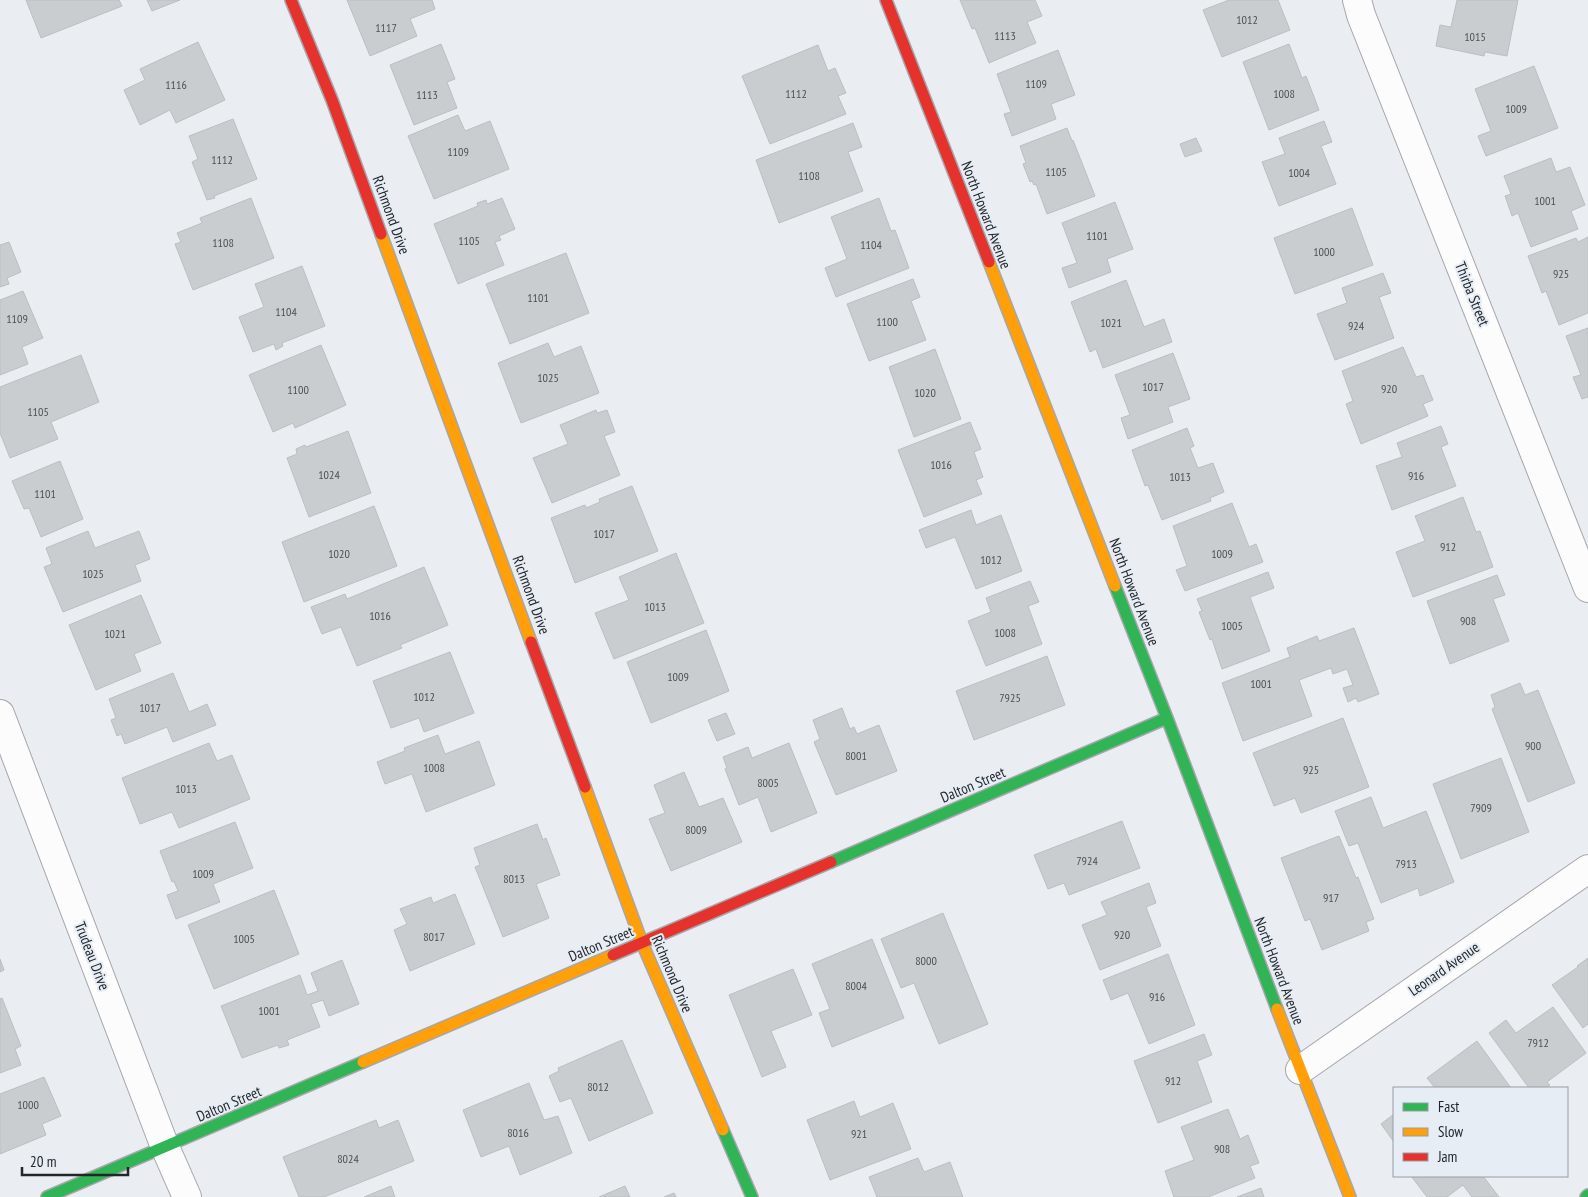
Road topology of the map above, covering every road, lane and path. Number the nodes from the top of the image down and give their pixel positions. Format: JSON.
{"nodes":[{"id":1,"x":291,"y":0,"type":"edge"},
{"id":2,"x":886,"y":0,"type":"edge"},
{"id":3,"x":1357,"y":0,"type":"edge"},
{"id":4,"x":1588,"y":588,"type":"edge"},
{"id":5,"x":0,"y":714,"type":"edge"},
{"id":6,"x":1167,"y":718,"type":"junction"},
{"id":7,"x":1588,"y":869,"type":"edge"},
{"id":8,"x":642,"y":943,"type":"junction"},
{"id":9,"x":1300,"y":1070,"type":"junction"},
{"id":10,"x":165,"y":1147,"type":"junction"},
{"id":11,"x":47,"y":1197,"type":"edge"},
{"id":12,"x":187,"y":1197,"type":"edge"},
{"id":13,"x":752,"y":1197,"type":"edge"},
{"id":14,"x":1350,"y":1197,"type":"edge"}],
"edges":[{"from":1,"to":8,"type":"street","name":"Richmond Drive"},
{"from":2,"to":6,"type":"street","name":"North Howard Avenue"},
{"from":3,"to":4,"type":"street","name":"Thirba Street"},
{"from":5,"to":10,"type":"street","name":"Trudeau Drive"},
{"from":6,"to":8,"type":"street","name":"Dalton Street"},
{"from":6,"to":9,"type":"street","name":"North Howard Avenue"},
{"from":7,"to":9,"type":"street","name":"Leonard Avenue"},
{"from":8,"to":10,"type":"street","name":"Dalton Street"},
{"from":8,"to":13,"type":"street","name":"Richmond Drive"},
{"from":9,"to":14,"type":"street","name":"North Howard Avenue"},
{"from":10,"to":11,"type":"street","name":"Dalton Street"},
{"from":10,"to":12,"type":"street","name":"Trudeau Drive"}]}
